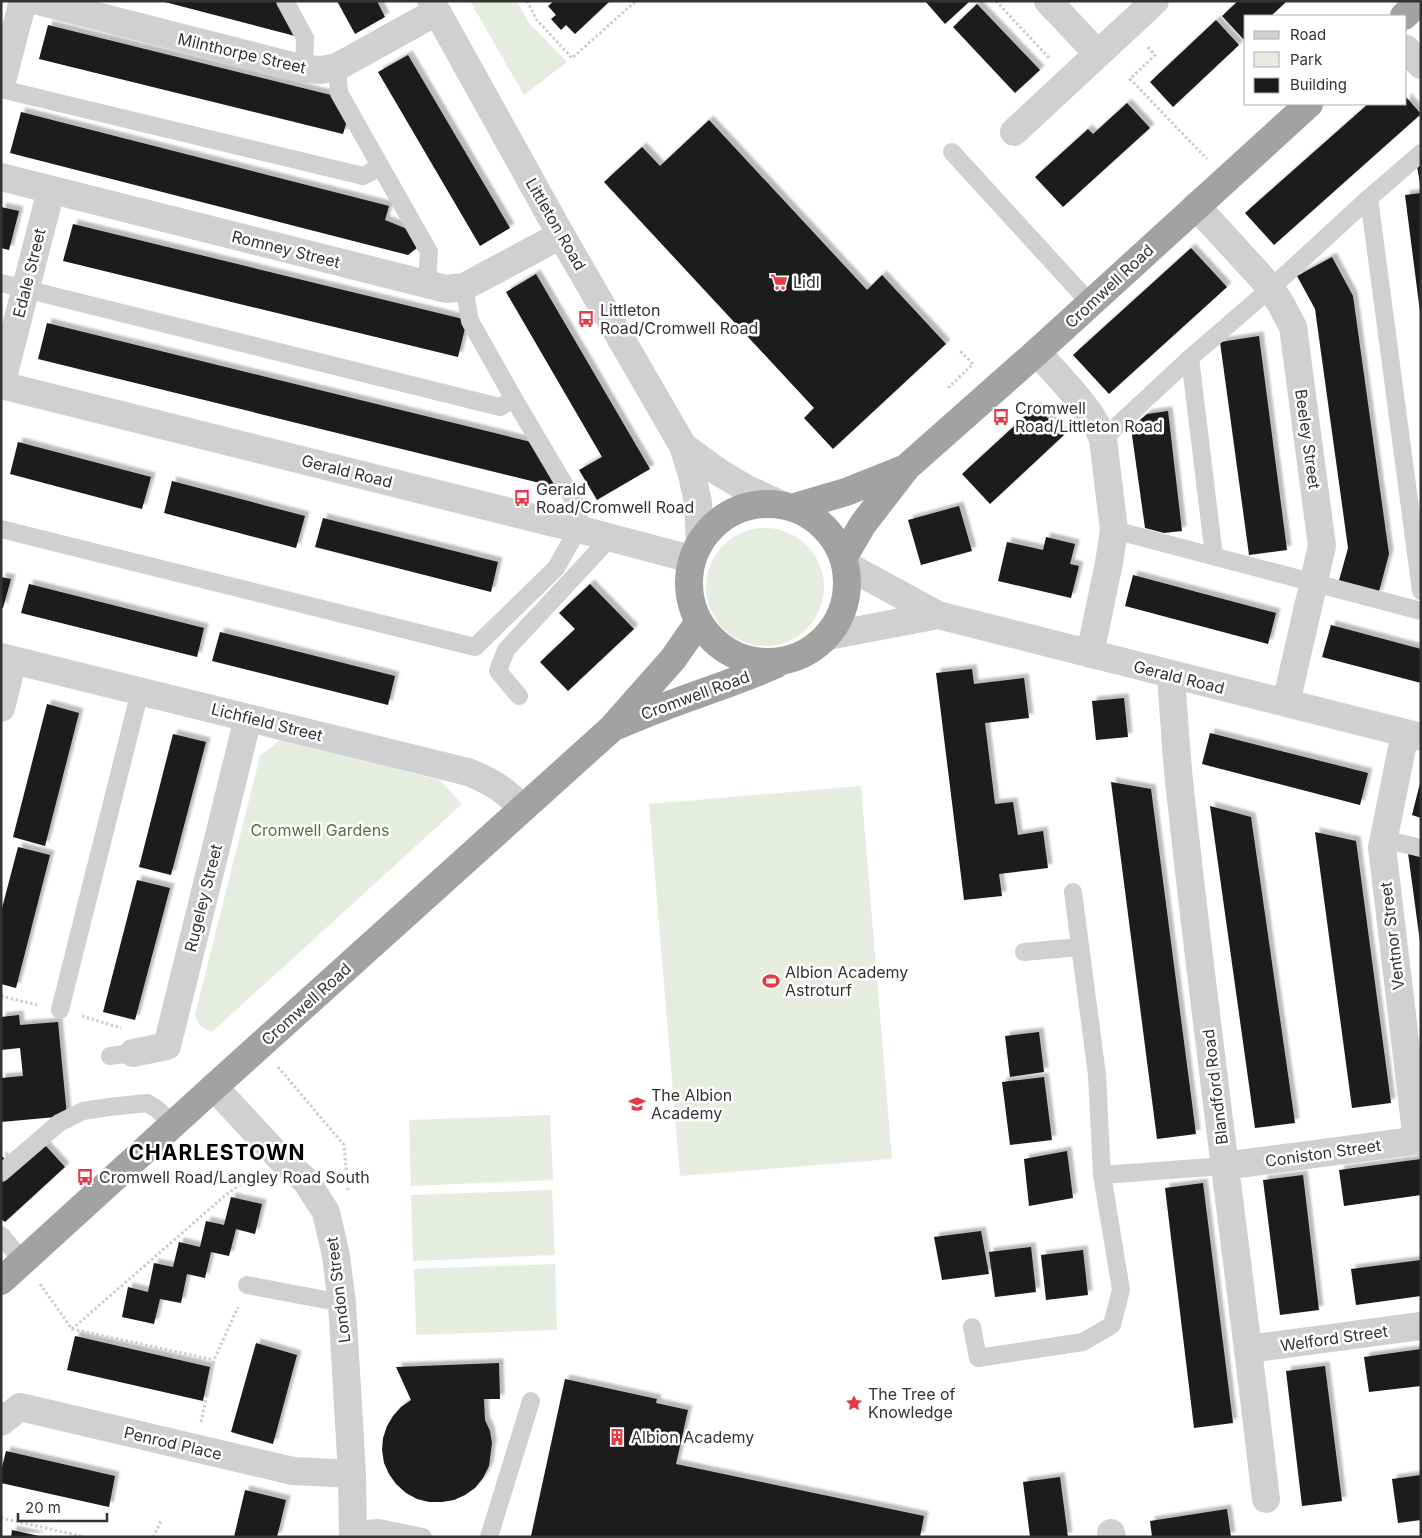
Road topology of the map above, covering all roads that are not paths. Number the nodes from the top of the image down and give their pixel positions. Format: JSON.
{"nodes":[{"id":1,"x":23,"y":1,"type":"edge"},
{"id":2,"x":38,"y":1,"type":"edge"},
{"id":3,"x":284,"y":1,"type":"edge"},
{"id":4,"x":1048,"y":1,"type":"edge"},
{"id":5,"x":1155,"y":1,"type":"edge"},
{"id":6,"x":1420,"y":1,"type":"edge"},
{"id":7,"x":434,"y":6,"type":"edge"},
{"id":8,"x":1405,"y":15,"type":"edge"},
{"id":9,"x":1407,"y":50,"type":"edge"},
{"id":10,"x":1098,"y":54,"type":"junction"},
{"id":11,"x":1421,"y":65,"type":"edge"},
{"id":12,"x":337,"y":67,"type":"junction"},
{"id":13,"x":304,"y":70,"type":"junction"},
{"id":14,"x":1,"y":85,"type":"edge"},
{"id":15,"x":1,"y":89,"type":"edge"},
{"id":16,"x":1307,"y":105,"type":"edge"},
{"id":17,"x":1014,"y":132,"type":"dead end"},
{"id":18,"x":952,"y":152,"type":"dead end"},
{"id":19,"x":1421,"y":153,"type":"edge"},
{"id":20,"x":380,"y":167,"type":"junction"},
{"id":21,"x":1,"y":177,"type":"edge"},
{"id":22,"x":51,"y":190,"type":"junction"},
{"id":23,"x":1369,"y":198,"type":"junction"},
{"id":24,"x":1196,"y":206,"type":"junction"},
{"id":25,"x":562,"y":235,"type":"junction"},
{"id":26,"x":427,"y":285,"type":"junction"},
{"id":27,"x":13,"y":286,"type":"edge"},
{"id":28,"x":464,"y":287,"type":"junction"},
{"id":29,"x":1271,"y":288,"type":"junction"},
{"id":30,"x":1090,"y":304,"type":"junction"},
{"id":31,"x":1037,"y":352,"type":"junction"},
{"id":32,"x":1190,"y":358,"type":"junction"},
{"id":33,"x":1,"y":385,"type":"edge"},
{"id":34,"x":514,"y":399,"type":"junction"},
{"id":35,"x":1103,"y":439,"type":"junction"},
{"id":36,"x":683,"y":446,"type":"junction"},
{"id":37,"x":907,"y":467,"type":"junction"},
{"id":38,"x":787,"y":506,"type":"junction"},
{"id":39,"x":1,"y":529,"type":"edge"},
{"id":40,"x":578,"y":529,"type":"junction"},
{"id":41,"x":1114,"y":530,"type":"junction"},
{"id":42,"x":610,"y":538,"type":"junction"},
{"id":43,"x":696,"y":551,"type":"junction"},
{"id":44,"x":1214,"y":556,"type":"junction"},
{"id":45,"x":844,"y":562,"type":"junction"},
{"id":46,"x":1314,"y":583,"type":"junction"},
{"id":47,"x":1421,"y":592,"type":"edge"},
{"id":48,"x":1421,"y":612,"type":"edge"},
{"id":49,"x":938,"y":615,"type":"junction"},
{"id":50,"x":698,"y":623,"type":"junction"},
{"id":51,"x":828,"y":636,"type":"junction"},
{"id":52,"x":1090,"y":654,"type":"junction"},
{"id":53,"x":7,"y":659,"type":"edge"},
{"id":54,"x":780,"y":663,"type":"junction"},
{"id":55,"x":1171,"y":675,"type":"junction"},
{"id":56,"x":140,"y":691,"type":"junction"},
{"id":57,"x":519,"y":696,"type":"dead end"},
{"id":58,"x":1286,"y":704,"type":"junction"},
{"id":59,"x":1,"y":708,"type":"edge"},
{"id":60,"x":248,"y":718,"type":"junction"},
{"id":61,"x":611,"y":728,"type":"junction"},
{"id":62,"x":1413,"y":735,"type":"edge"},
{"id":63,"x":523,"y":808,"type":"junction"},
{"id":64,"x":1383,"y":839,"type":"junction"},
{"id":65,"x":1421,"y":848,"type":"edge"},
{"id":66,"x":1073,"y":892,"type":"dead end"},
{"id":67,"x":1080,"y":947,"type":"junction"},
{"id":68,"x":1024,"y":952,"type":"dead end"},
{"id":69,"x":60,"y":1010,"type":"dead end"},
{"id":70,"x":122,"y":1054,"type":"dead end"},
{"id":71,"x":214,"y":1087,"type":"junction"},
{"id":72,"x":173,"y":1124,"type":"junction"},
{"id":73,"x":1419,"y":1140,"type":"edge"},
{"id":74,"x":1224,"y":1166,"type":"junction"},
{"id":75,"x":1,"y":1172,"type":"edge"},
{"id":76,"x":1102,"y":1175,"type":"junction"},
{"id":77,"x":1,"y":1234,"type":"edge"},
{"id":78,"x":23,"y":1262,"type":"junction"},
{"id":79,"x":1,"y":1282,"type":"edge"},
{"id":80,"x":247,"y":1285,"type":"road end"},
{"id":81,"x":342,"y":1304,"type":"junction"},
{"id":82,"x":1421,"y":1326,"type":"edge"},
{"id":83,"x":972,"y":1327,"type":"dead end"},
{"id":84,"x":1248,"y":1349,"type":"junction"},
{"id":85,"x":531,"y":1401,"type":"dead end"},
{"id":86,"x":1,"y":1422,"type":"edge"},
{"id":87,"x":352,"y":1474,"type":"junction"},
{"id":88,"x":1266,"y":1499,"type":"dead end"},
{"id":89,"x":353,"y":1533,"type":"edge"},
{"id":90,"x":423,"y":1537,"type":"edge"},
{"id":91,"x":489,"y":1537,"type":"edge"}],
"edges":[{"from":1,"to":14,"type":"street"},
{"from":2,"to":13,"type":"street","name":"Milnthorpe Street"},
{"from":3,"to":13,"type":"lane"},
{"from":4,"to":10,"type":"street"},
{"from":5,"to":10,"type":"street"},
{"from":6,"to":8,"type":"highway"},
{"from":7,"to":12,"type":"street","name":"Milnthorpe Street"},
{"from":7,"to":25,"type":"street","name":"Littleton Road"},
{"from":9,"to":11,"type":"street"},
{"from":10,"to":17,"type":"street"},
{"from":12,"to":13,"type":"street","name":"Milnthorpe Street"},
{"from":12,"to":20,"type":"lane"},
{"from":15,"to":20,"type":"lane"},
{"from":16,"to":24,"type":"highway","name":"Cromwell Road"},
{"from":18,"to":30,"type":"lane"},
{"from":19,"to":23,"type":"lane"},
{"from":20,"to":26,"type":"lane"},
{"from":21,"to":22,"type":"street","name":"Romney Street"},
{"from":22,"to":26,"type":"street","name":"Romney Street"},
{"from":22,"to":27,"type":"street","name":"Edale Street"},
{"from":23,"to":29,"type":"lane"},
{"from":23,"to":47,"type":"lane"},
{"from":24,"to":29,"type":"street","name":"Beeley Street"},
{"from":24,"to":30,"type":"highway","name":"Cromwell Road"},
{"from":25,"to":28,"type":"street","name":"Romney Street"},
{"from":25,"to":36,"type":"street","name":"Littleton Road"},
{"from":26,"to":28,"type":"street","name":"Romney Street"},
{"from":27,"to":33,"type":"street","name":"Edale Street"},
{"from":27,"to":34,"type":"lane"},
{"from":28,"to":34,"type":"lane"},
{"from":29,"to":32,"type":"lane"},
{"from":29,"to":46,"type":"street","name":"Beeley Street"},
{"from":30,"to":31,"type":"highway","name":"Cromwell Road"},
{"from":31,"to":35,"type":"street"},
{"from":31,"to":37,"type":"highway","name":"Cromwell Road"},
{"from":32,"to":35,"type":"lane"},
{"from":32,"to":44,"type":"lane"},
{"from":33,"to":40,"type":"street","name":"Gerald Road"},
{"from":34,"to":40,"type":"lane"},
{"from":35,"to":41,"type":"street"},
{"from":36,"to":38,"type":"street","name":"Littleton Road"},
{"from":36,"to":43,"type":"street","name":"Littleton Road"},
{"from":37,"to":38,"type":"highway","name":"Cromwell Road"},
{"from":37,"to":45,"type":"highway","name":"Cromwell Road"},
{"from":38,"to":43,"type":"highway"},
{"from":38,"to":45,"type":"highway"},
{"from":39,"to":40,"type":"lane"},
{"from":40,"to":42,"type":"street","name":"Gerald Road"},
{"from":41,"to":44,"type":"lane"},
{"from":41,"to":52,"type":"street"},
{"from":42,"to":43,"type":"street","name":"Gerald Road"},
{"from":42,"to":57,"type":"lane"},
{"from":43,"to":50,"type":"highway"},
{"from":44,"to":46,"type":"lane"},
{"from":45,"to":49,"type":"street","name":"Gerald Road"},
{"from":45,"to":51,"type":"highway"},
{"from":46,"to":48,"type":"lane"},
{"from":46,"to":58,"type":"street","name":"Beeley Street"},
{"from":49,"to":51,"type":"street","name":"Gerald Road"},
{"from":49,"to":52,"type":"street","name":"Gerald Road"},
{"from":50,"to":54,"type":"highway"},
{"from":50,"to":61,"type":"highway","name":"Cromwell Road"},
{"from":51,"to":54,"type":"highway"},
{"from":52,"to":55,"type":"street","name":"Gerald Road"},
{"from":53,"to":56,"type":"street","name":"Lichfield Street"},
{"from":53,"to":59,"type":"street"},
{"from":54,"to":61,"type":"highway","name":"Cromwell Road"},
{"from":55,"to":58,"type":"street","name":"Gerald Road"},
{"from":55,"to":74,"type":"street","name":"Blandford Road"},
{"from":56,"to":60,"type":"street","name":"Lichfield Street"},
{"from":56,"to":69,"type":"lane"},
{"from":58,"to":62,"type":"street","name":"Gerald Road"},
{"from":60,"to":63,"type":"street","name":"Lichfield Street"},
{"from":60,"to":70,"type":"street","name":"Rugeley Street"},
{"from":61,"to":63,"type":"highway","name":"Cromwell Road"},
{"from":62,"to":64,"type":"street","name":"Ventnor Street"},
{"from":63,"to":71,"type":"highway","name":"Cromwell Road"},
{"from":64,"to":65,"type":"lane"},
{"from":64,"to":73,"type":"street","name":"Ventnor Street"},
{"from":66,"to":67,"type":"lane"},
{"from":67,"to":68,"type":"lane"},
{"from":67,"to":76,"type":"lane"},
{"from":71,"to":72,"type":"highway","name":"Cromwell Road"},
{"from":71,"to":81,"type":"street","name":"London Street"},
{"from":72,"to":75,"type":"lane"},
{"from":72,"to":78,"type":"highway","name":"Cromwell Road"},
{"from":73,"to":74,"type":"street","name":"Coniston Street"},
{"from":74,"to":76,"type":"lane"},
{"from":74,"to":84,"type":"street","name":"Blandford Road"},
{"from":76,"to":83,"type":"lane"},
{"from":77,"to":78,"type":"lane"},
{"from":78,"to":79,"type":"highway","name":"Cromwell Road"},
{"from":80,"to":81,"type":"lane"},
{"from":81,"to":87,"type":"street","name":"London Street"},
{"from":82,"to":84,"type":"street","name":"Welford Street"},
{"from":84,"to":88,"type":"street","name":"Blandford Road"},
{"from":85,"to":91,"type":"lane"},
{"from":86,"to":87,"type":"street","name":"Penrod Place"},
{"from":87,"to":89,"type":"street","name":"London Street"},
{"from":89,"to":90,"type":"lane"}]}
